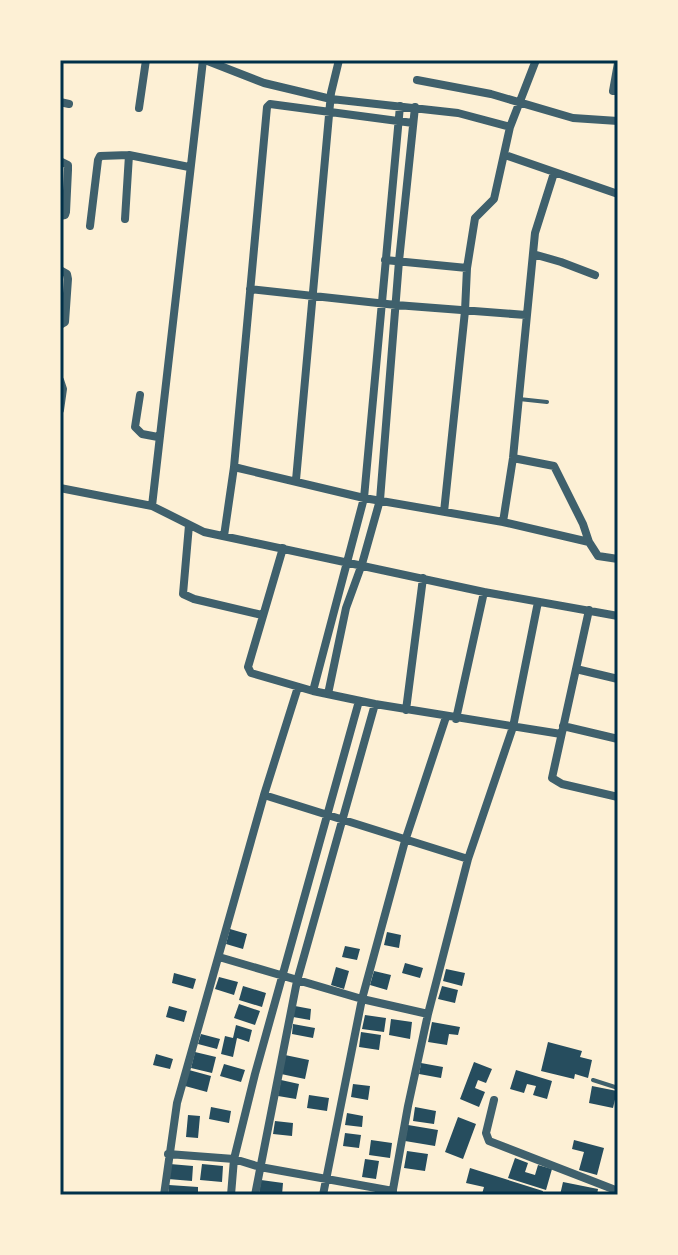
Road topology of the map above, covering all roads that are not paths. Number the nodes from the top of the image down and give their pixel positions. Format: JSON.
{"nodes":[{"id":1,"x":146,"y":60,"type":"edge"},
{"id":2,"x":204,"y":60,"type":"edge"},
{"id":3,"x":339,"y":60,"type":"edge"},
{"id":4,"x":536,"y":60,"type":"edge"},
{"id":5,"x":618,"y":63,"type":"edge"},
{"id":6,"x":417,"y":80,"type":"dead end"},
{"id":7,"x":613,"y":91,"type":"dead end"},
{"id":8,"x":331,"y":96,"type":"junction"},
{"id":9,"x":518,"y":104,"type":"junction"},
{"id":10,"x":400,"y":106,"type":"junction"},
{"id":11,"x":415,"y":107,"type":"junction"},
{"id":12,"x":139,"y":108,"type":"dead end"},
{"id":13,"x":330,"y":112,"type":"junction"},
{"id":14,"x":618,"y":121,"type":"edge"},
{"id":15,"x":398,"y":122,"type":"junction"},
{"id":16,"x":413,"y":123,"type":"junction"},
{"id":17,"x":511,"y":124,"type":"junction"},
{"id":18,"x":129,"y":155,"type":"junction"},
{"id":19,"x":505,"y":155,"type":"junction"},
{"id":20,"x":60,"y":161,"type":"edge"},
{"id":21,"x":189,"y":167,"type":"junction"},
{"id":22,"x":554,"y":173,"type":"junction"},
{"id":23,"x":618,"y":194,"type":"edge"},
{"id":24,"x":60,"y":216,"type":"edge"},
{"id":25,"x":125,"y":219,"type":"dead end"},
{"id":26,"x":90,"y":226,"type":"dead end"},
{"id":27,"x":533,"y":254,"type":"junction"},
{"id":28,"x":385,"y":260,"type":"junction"},
{"id":29,"x":399,"y":261,"type":"junction"},
{"id":30,"x":467,"y":268,"type":"junction"},
{"id":31,"x":60,"y":270,"type":"edge"},
{"id":32,"x":595,"y":275,"type":"dead end"},
{"id":33,"x":250,"y":289,"type":"junction"},
{"id":34,"x":314,"y":294,"type":"junction"},
{"id":35,"x":381,"y":303,"type":"junction"},
{"id":36,"x":396,"y":305,"type":"junction"},
{"id":37,"x":465,"y":311,"type":"junction"},
{"id":38,"x":526,"y":315,"type":"junction"},
{"id":39,"x":60,"y":325,"type":"edge"},
{"id":40,"x":60,"y":380,"type":"edge"},
{"id":41,"x":140,"y":395,"type":"dead end"},
{"id":42,"x":519,"y":399,"type":"junction"},
{"id":43,"x":547,"y":402,"type":"dead end"},
{"id":44,"x":60,"y":410,"type":"edge"},
{"id":45,"x":158,"y":437,"type":"junction"},
{"id":46,"x":513,"y":458,"type":"junction"},
{"id":47,"x":234,"y":467,"type":"junction"},
{"id":48,"x":296,"y":480,"type":"junction"},
{"id":49,"x":60,"y":488,"type":"edge"},
{"id":50,"x":364,"y":498,"type":"junction"},
{"id":51,"x":380,"y":500,"type":"junction"},
{"id":52,"x":152,"y":506,"type":"junction"},
{"id":53,"x":444,"y":512,"type":"junction"},
{"id":54,"x":503,"y":522,"type":"junction"},
{"id":55,"x":189,"y":525,"type":"junction"},
{"id":56,"x":224,"y":536,"type":"junction"},
{"id":57,"x":589,"y":542,"type":"junction"},
{"id":58,"x":283,"y":548,"type":"junction"},
{"id":59,"x":618,"y":559,"type":"edge"},
{"id":60,"x":349,"y":562,"type":"junction"},
{"id":61,"x":362,"y":564,"type":"junction"},
{"id":62,"x":423,"y":578,"type":"junction"},
{"id":63,"x":484,"y":592,"type":"junction"},
{"id":64,"x":538,"y":602,"type":"junction"},
{"id":65,"x":336,"y":605,"type":"junction"},
{"id":66,"x":346,"y":608,"type":"junction"},
{"id":67,"x":589,"y":610,"type":"junction"},
{"id":68,"x":262,"y":615,"type":"junction"},
{"id":69,"x":618,"y":616,"type":"edge"},
{"id":70,"x":576,"y":669,"type":"junction"},
{"id":71,"x":618,"y":679,"type":"edge"},
{"id":72,"x":298,"y":687,"type":"junction"},
{"id":73,"x":313,"y":691,"type":"junction"},
{"id":74,"x":328,"y":694,"type":"junction"},
{"id":75,"x":359,"y":701,"type":"junction"},
{"id":76,"x":375,"y":704,"type":"junction"},
{"id":77,"x":406,"y":710,"type":"junction"},
{"id":78,"x":446,"y":717,"type":"junction"},
{"id":79,"x":456,"y":719,"type":"junction"},
{"id":80,"x":513,"y":727,"type":"junction"},
{"id":81,"x":562,"y":730,"type":"junction"},
{"id":82,"x":618,"y":739,"type":"edge"},
{"id":83,"x":264,"y":795,"type":"junction"},
{"id":84,"x":618,"y":797,"type":"edge"},
{"id":85,"x":327,"y":815,"type":"junction"},
{"id":86,"x":341,"y":820,"type":"junction"},
{"id":87,"x":405,"y":841,"type":"junction"},
{"id":88,"x":468,"y":859,"type":"junction"},
{"id":89,"x":219,"y":957,"type":"junction"},
{"id":90,"x":282,"y":977,"type":"junction"},
{"id":91,"x":297,"y":981,"type":"junction"},
{"id":92,"x":362,"y":999,"type":"junction"},
{"id":93,"x":428,"y":1014,"type":"junction"},
{"id":94,"x":593,"y":1080,"type":"dead end"},
{"id":95,"x":618,"y":1088,"type":"edge"},
{"id":96,"x":494,"y":1100,"type":"dead end"},
{"id":97,"x":168,"y":1154,"type":"junction"},
{"id":98,"x":234,"y":1159,"type":"junction"},
{"id":99,"x":260,"y":1167,"type":"junction"},
{"id":100,"x":326,"y":1178,"type":"junction"},
{"id":101,"x":618,"y":1191,"type":"edge"},
{"id":102,"x":393,"y":1193,"type":"edge"},
{"id":103,"x":164,"y":1195,"type":"edge"},
{"id":104,"x":231,"y":1195,"type":"edge"},
{"id":105,"x":255,"y":1195,"type":"edge"},
{"id":106,"x":323,"y":1195,"type":"edge"}],
"edges":[{"from":1,"to":12,"type":"street"},
{"from":2,"to":8,"type":"street"},
{"from":2,"to":21,"type":"street"},
{"from":3,"to":8,"type":"street"},
{"from":4,"to":9,"type":"street"},
{"from":5,"to":7,"type":"street"},
{"from":6,"to":9,"type":"street"},
{"from":8,"to":10,"type":"street"},
{"from":8,"to":13,"type":"street"},
{"from":9,"to":14,"type":"street"},
{"from":9,"to":17,"type":"street"},
{"from":10,"to":11,"type":"street"},
{"from":10,"to":15,"type":"street"},
{"from":11,"to":16,"type":"street"},
{"from":11,"to":17,"type":"street"},
{"from":13,"to":15,"type":"street"},
{"from":13,"to":33,"type":"street"},
{"from":13,"to":34,"type":"street"},
{"from":15,"to":16,"type":"street"},
{"from":15,"to":28,"type":"street"},
{"from":16,"to":29,"type":"street"},
{"from":17,"to":19,"type":"street"},
{"from":18,"to":21,"type":"street"},
{"from":18,"to":25,"type":"street"},
{"from":18,"to":26,"type":"street"},
{"from":19,"to":22,"type":"street"},
{"from":19,"to":30,"type":"street"},
{"from":20,"to":24,"type":"street"},
{"from":21,"to":45,"type":"street"},
{"from":22,"to":23,"type":"street"},
{"from":22,"to":27,"type":"street"},
{"from":27,"to":32,"type":"street"},
{"from":27,"to":38,"type":"street"},
{"from":28,"to":29,"type":"street"},
{"from":28,"to":35,"type":"street"},
{"from":29,"to":30,"type":"street"},
{"from":29,"to":36,"type":"street"},
{"from":30,"to":37,"type":"street"},
{"from":31,"to":39,"type":"street"},
{"from":33,"to":34,"type":"street"},
{"from":33,"to":47,"type":"street"},
{"from":34,"to":35,"type":"street"},
{"from":34,"to":48,"type":"street"},
{"from":35,"to":36,"type":"street"},
{"from":35,"to":50,"type":"street"},
{"from":36,"to":37,"type":"street"},
{"from":36,"to":51,"type":"street"},
{"from":37,"to":38,"type":"street"},
{"from":37,"to":53,"type":"street"},
{"from":38,"to":42,"type":"street"},
{"from":40,"to":44,"type":"street"},
{"from":41,"to":45,"type":"street"},
{"from":42,"to":43,"type":"lane"},
{"from":42,"to":46,"type":"street"},
{"from":45,"to":52,"type":"street"},
{"from":46,"to":54,"type":"street"},
{"from":46,"to":57,"type":"street"},
{"from":47,"to":48,"type":"street"},
{"from":47,"to":56,"type":"street"},
{"from":48,"to":50,"type":"street"},
{"from":49,"to":52,"type":"street"},
{"from":50,"to":51,"type":"street"},
{"from":50,"to":60,"type":"street"},
{"from":51,"to":53,"type":"street"},
{"from":51,"to":61,"type":"street"},
{"from":52,"to":55,"type":"street"},
{"from":53,"to":54,"type":"street"},
{"from":54,"to":57,"type":"street"},
{"from":55,"to":56,"type":"street"},
{"from":55,"to":68,"type":"street"},
{"from":56,"to":58,"type":"street"},
{"from":57,"to":59,"type":"street"},
{"from":58,"to":60,"type":"street"},
{"from":58,"to":68,"type":"street"},
{"from":60,"to":61,"type":"street"},
{"from":60,"to":65,"type":"street"},
{"from":61,"to":62,"type":"street"},
{"from":61,"to":66,"type":"street"},
{"from":62,"to":63,"type":"street"},
{"from":62,"to":77,"type":"street"},
{"from":63,"to":64,"type":"street"},
{"from":63,"to":79,"type":"street"},
{"from":64,"to":67,"type":"street"},
{"from":64,"to":80,"type":"street"},
{"from":65,"to":66,"type":"street"},
{"from":65,"to":73,"type":"street"},
{"from":66,"to":74,"type":"street"},
{"from":67,"to":69,"type":"street"},
{"from":67,"to":70,"type":"street"},
{"from":68,"to":72,"type":"street"},
{"from":70,"to":71,"type":"street"},
{"from":70,"to":81,"type":"street"},
{"from":72,"to":73,"type":"street"},
{"from":72,"to":83,"type":"street"},
{"from":73,"to":74,"type":"street"},
{"from":74,"to":75,"type":"street"},
{"from":75,"to":76,"type":"street"},
{"from":75,"to":85,"type":"street"},
{"from":76,"to":77,"type":"street"},
{"from":76,"to":86,"type":"street"},
{"from":77,"to":78,"type":"street"},
{"from":78,"to":79,"type":"street"},
{"from":78,"to":87,"type":"street"},
{"from":79,"to":80,"type":"street"},
{"from":80,"to":81,"type":"street"},
{"from":80,"to":88,"type":"street"},
{"from":81,"to":82,"type":"street"},
{"from":81,"to":84,"type":"street"},
{"from":83,"to":85,"type":"street"},
{"from":83,"to":89,"type":"street"},
{"from":85,"to":86,"type":"street"},
{"from":85,"to":90,"type":"street"},
{"from":86,"to":87,"type":"street"},
{"from":86,"to":91,"type":"street"},
{"from":87,"to":88,"type":"street"},
{"from":87,"to":92,"type":"street"},
{"from":88,"to":93,"type":"street"},
{"from":89,"to":90,"type":"street"},
{"from":89,"to":97,"type":"street"},
{"from":90,"to":91,"type":"street"},
{"from":90,"to":98,"type":"street"},
{"from":91,"to":92,"type":"street"},
{"from":91,"to":99,"type":"street"},
{"from":92,"to":93,"type":"street"},
{"from":92,"to":100,"type":"street"},
{"from":93,"to":102,"type":"street"},
{"from":94,"to":95,"type":"lane"},
{"from":96,"to":101,"type":"street"},
{"from":97,"to":98,"type":"street"},
{"from":97,"to":103,"type":"street"},
{"from":98,"to":99,"type":"street"},
{"from":98,"to":104,"type":"street"},
{"from":99,"to":100,"type":"street"},
{"from":99,"to":105,"type":"street"},
{"from":100,"to":102,"type":"street"},
{"from":100,"to":106,"type":"street"}]}
